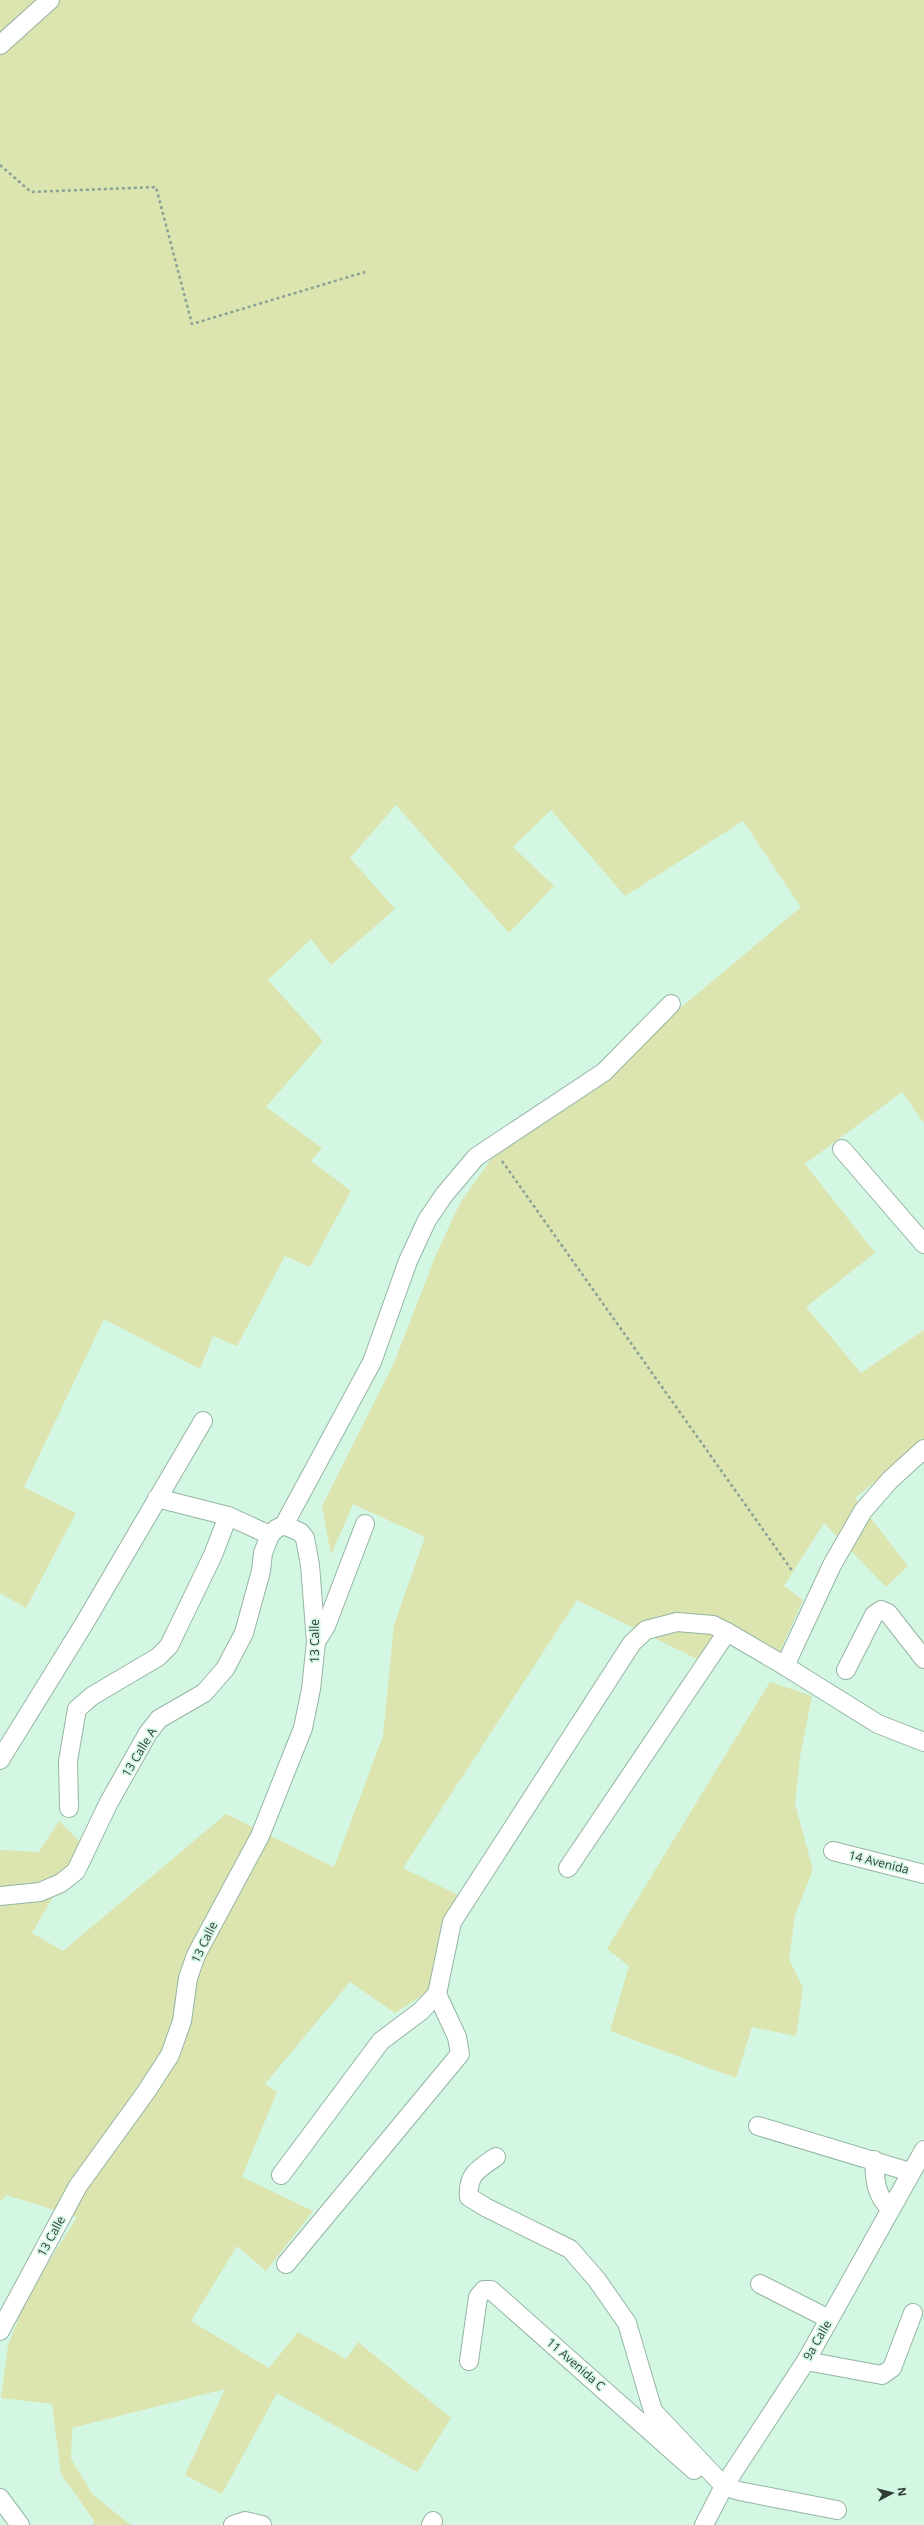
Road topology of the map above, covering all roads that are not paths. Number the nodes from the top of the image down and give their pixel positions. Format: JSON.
{"nodes":[{"id":1,"x":50,"y":0,"type":"edge"},
{"id":2,"x":0,"y":45,"type":"edge"},
{"id":3,"x":671,"y":1004,"type":"dead end"},
{"id":4,"x":842,"y":1150,"type":"dead end"},
{"id":5,"x":924,"y":1244,"type":"edge"},
{"id":6,"x":203,"y":1421,"type":"dead end"},
{"id":7,"x":924,"y":1449,"type":"edge"},
{"id":8,"x":157,"y":1498,"type":"junction"},
{"id":9,"x":228,"y":1516,"type":"junction"},
{"id":10,"x":365,"y":1524,"type":"dead end"},
{"id":11,"x":282,"y":1530,"type":"junction"},
{"id":12,"x":727,"y":1632,"type":"junction"},
{"id":13,"x":316,"y":1642,"type":"junction"},
{"id":14,"x":924,"y":1659,"type":"edge"},
{"id":15,"x":786,"y":1666,"type":"junction"},
{"id":16,"x":846,"y":1670,"type":"dead end"},
{"id":17,"x":924,"y":1742,"type":"edge"},
{"id":18,"x":0,"y":1760,"type":"edge"},
{"id":19,"x":69,"y":1808,"type":"dead end"},
{"id":20,"x":833,"y":1851,"type":"dead end"},
{"id":21,"x":568,"y":1868,"type":"dead end"},
{"id":22,"x":924,"y":1874,"type":"edge"},
{"id":23,"x":0,"y":1896,"type":"edge"},
{"id":24,"x":437,"y":1994,"type":"junction"},
{"id":25,"x":758,"y":2126,"type":"dead end"},
{"id":26,"x":924,"y":2150,"type":"edge"},
{"id":27,"x":496,"y":2157,"type":"dead end"},
{"id":28,"x":874,"y":2160,"type":"junction"},
{"id":29,"x":910,"y":2172,"type":"junction"},
{"id":30,"x":282,"y":2175,"type":"dead end"},
{"id":31,"x":890,"y":2208,"type":"junction"},
{"id":32,"x":286,"y":2264,"type":"dead end"},
{"id":33,"x":760,"y":2284,"type":"dead end"},
{"id":34,"x":913,"y":2313,"type":"dead end"},
{"id":35,"x":829,"y":2319,"type":"junction"},
{"id":36,"x":0,"y":2331,"type":"edge"},
{"id":37,"x":469,"y":2361,"type":"dead end"},
{"id":38,"x":806,"y":2361,"type":"junction"},
{"id":39,"x":722,"y":2489,"type":"junction"},
{"id":40,"x":1,"y":2500,"type":"edge"},
{"id":41,"x":837,"y":2510,"type":"dead end"},
{"id":42,"x":239,"y":2523,"type":"edge"},
{"id":43,"x":20,"y":2525,"type":"edge"},
{"id":44,"x":262,"y":2525,"type":"edge"},
{"id":45,"x":704,"y":2525,"type":"edge"}],
"edges":[{"from":1,"to":2,"type":"street"},
{"from":3,"to":11,"type":"street","name":"13 Calle A"},
{"from":4,"to":5,"type":"street"},
{"from":6,"to":8,"type":"street"},
{"from":7,"to":15,"type":"street"},
{"from":8,"to":9,"type":"street","name":"13 Calle"},
{"from":8,"to":18,"type":"street"},
{"from":9,"to":11,"type":"street","name":"13 Calle"},
{"from":9,"to":19,"type":"street"},
{"from":10,"to":13,"type":"street"},
{"from":11,"to":13,"type":"street","name":"13 Calle"},
{"from":11,"to":23,"type":"street","name":"13 Calle A"},
{"from":12,"to":15,"type":"street"},
{"from":12,"to":21,"type":"street"},
{"from":12,"to":24,"type":"street"},
{"from":13,"to":36,"type":"street","name":"13 Calle"},
{"from":14,"to":16,"type":"street"},
{"from":15,"to":17,"type":"street"},
{"from":20,"to":22,"type":"street","name":"14 Avenida"},
{"from":24,"to":30,"type":"street"},
{"from":24,"to":32,"type":"street"},
{"from":25,"to":28,"type":"street"},
{"from":26,"to":29,"type":"street","name":"9a Calle"},
{"from":27,"to":39,"type":"street"},
{"from":28,"to":29,"type":"street"},
{"from":28,"to":31,"type":"street"},
{"from":29,"to":31,"type":"street","name":"9a Calle"},
{"from":31,"to":35,"type":"street","name":"9a Calle"},
{"from":33,"to":35,"type":"street"},
{"from":34,"to":38,"type":"street"},
{"from":35,"to":38,"type":"street","name":"9a Calle"},
{"from":37,"to":39,"type":"street","name":"11 Avenida C"},
{"from":38,"to":39,"type":"street","name":"9a Calle"},
{"from":39,"to":41,"type":"street"},
{"from":39,"to":45,"type":"street","name":"9a Calle"},
{"from":40,"to":43,"type":"street"},
{"from":42,"to":44,"type":"street"}]}
